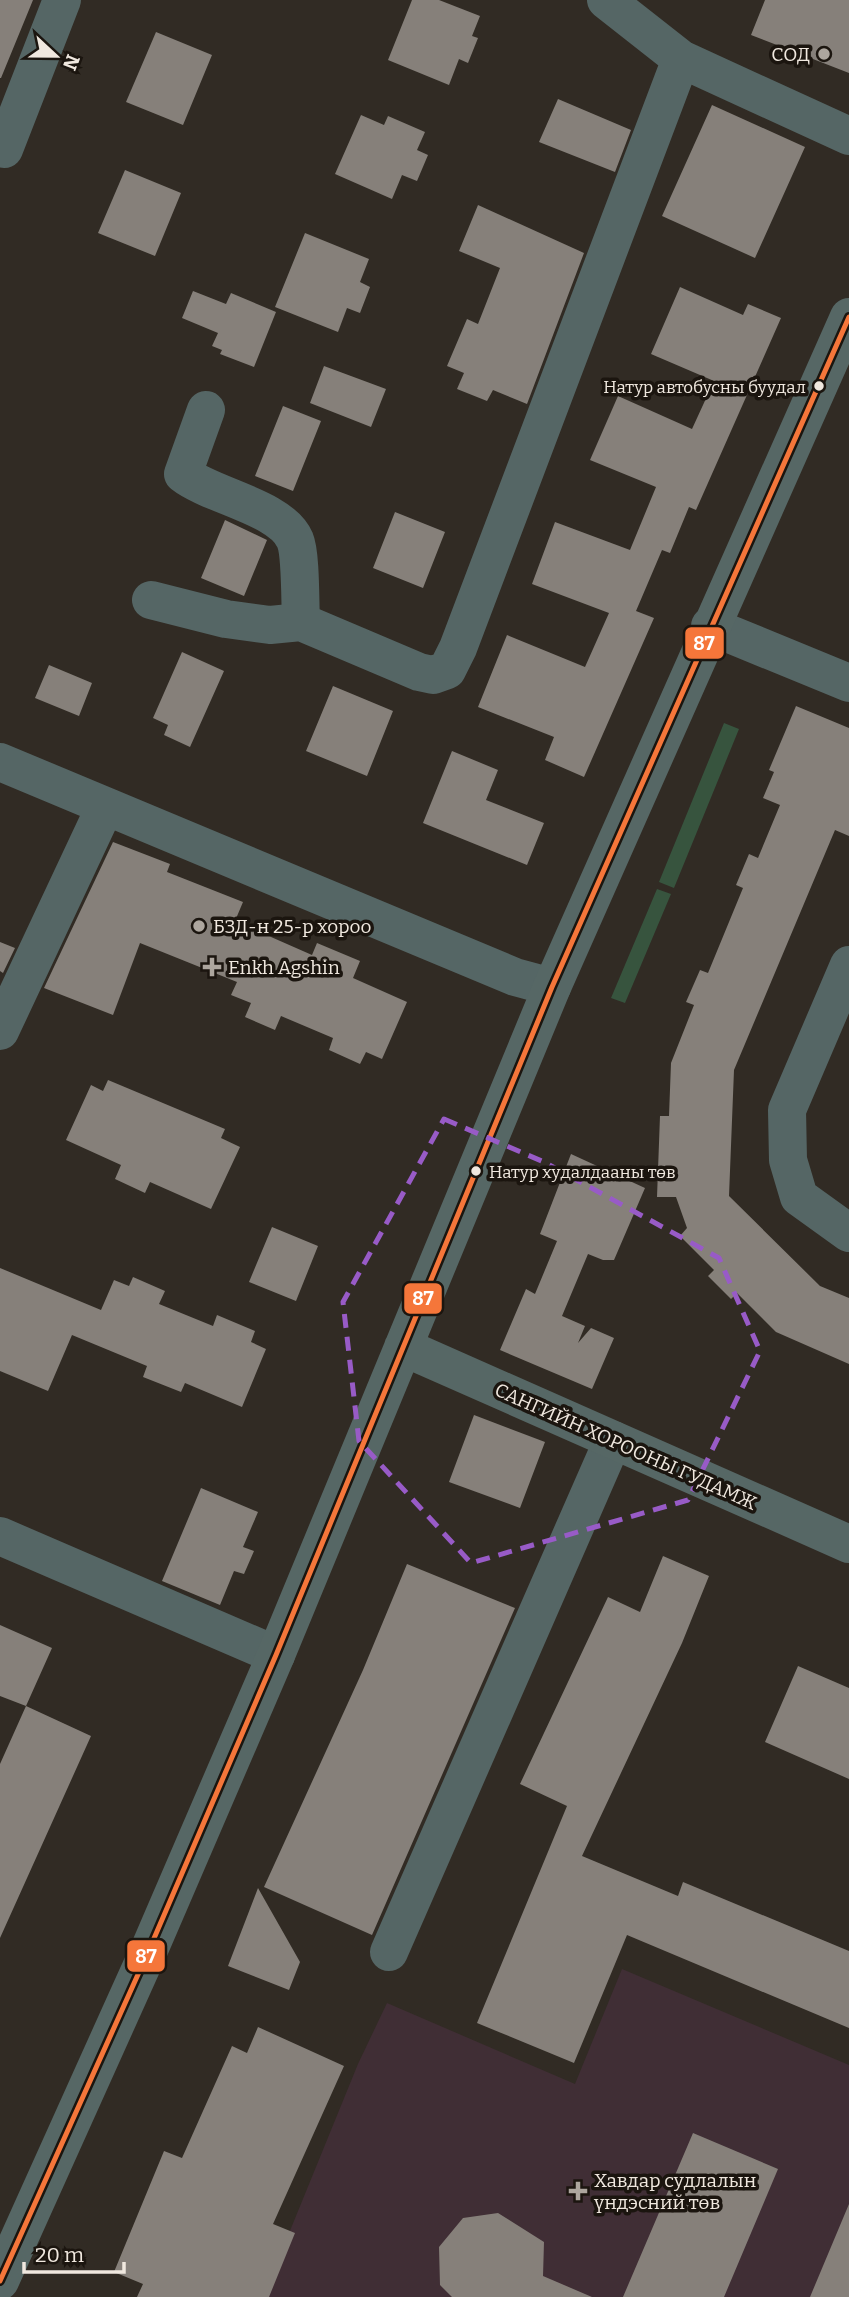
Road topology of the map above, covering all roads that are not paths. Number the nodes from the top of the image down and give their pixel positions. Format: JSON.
{"nodes":[{"id":1,"x":62,"y":0,"type":"edge"},
{"id":2,"x":606,"y":0,"type":"edge"},
{"id":3,"x":681,"y":59,"type":"junction"},
{"id":4,"x":849,"y":136,"type":"edge"},
{"id":5,"x":4,"y":149,"type":"dead end"},
{"id":6,"x":849,"y":317,"type":"edge"},
{"id":7,"x":206,"y":410,"type":"dead end"},
{"id":8,"x":150,"y":600,"type":"dead end"},
{"id":9,"x":301,"y":622,"type":"junction"},
{"id":10,"x":710,"y":626,"type":"junction"},
{"id":11,"x":849,"y":683,"type":"edge"},
{"id":12,"x":0,"y":762,"type":"edge"},
{"id":13,"x":105,"y":807,"type":"junction"},
{"id":14,"x":849,"y":965,"type":"edge"},
{"id":15,"x":552,"y":987,"type":"junction"},
{"id":16,"x":0,"y":1031,"type":"edge"},
{"id":17,"x":849,"y":1233,"type":"edge"},
{"id":18,"x":403,"y":1347,"type":"junction"},
{"id":19,"x":613,"y":1440,"type":"junction"},
{"id":20,"x":0,"y":1536,"type":"edge"},
{"id":21,"x":849,"y":1544,"type":"edge"},
{"id":22,"x":276,"y":1655,"type":"junction"},
{"id":23,"x":389,"y":1952,"type":"dead end"},
{"id":24,"x":0,"y":2281,"type":"edge"}],
"edges":[{"from":1,"to":5,"type":"street"},
{"from":2,"to":3,"type":"street"},
{"from":3,"to":4,"type":"street"},
{"from":3,"to":9,"type":"street"},
{"from":6,"to":10,"type":"main road"},
{"from":7,"to":9,"type":"street"},
{"from":8,"to":9,"type":"street"},
{"from":10,"to":11,"type":"street"},
{"from":10,"to":15,"type":"main road"},
{"from":12,"to":13,"type":"street"},
{"from":13,"to":15,"type":"street"},
{"from":13,"to":16,"type":"street"},
{"from":14,"to":17,"type":"street"},
{"from":15,"to":18,"type":"main road"},
{"from":18,"to":19,"type":"main road","name":"САНГИЙН ХОРООНЫ ГУДАМЖ"},
{"from":18,"to":22,"type":"main road"},
{"from":19,"to":21,"type":"main road","name":"САНГИЙН ХОРООНЫ ГУДАМЖ"},
{"from":19,"to":23,"type":"street"},
{"from":20,"to":22,"type":"street"},
{"from":22,"to":24,"type":"main road"}]}
